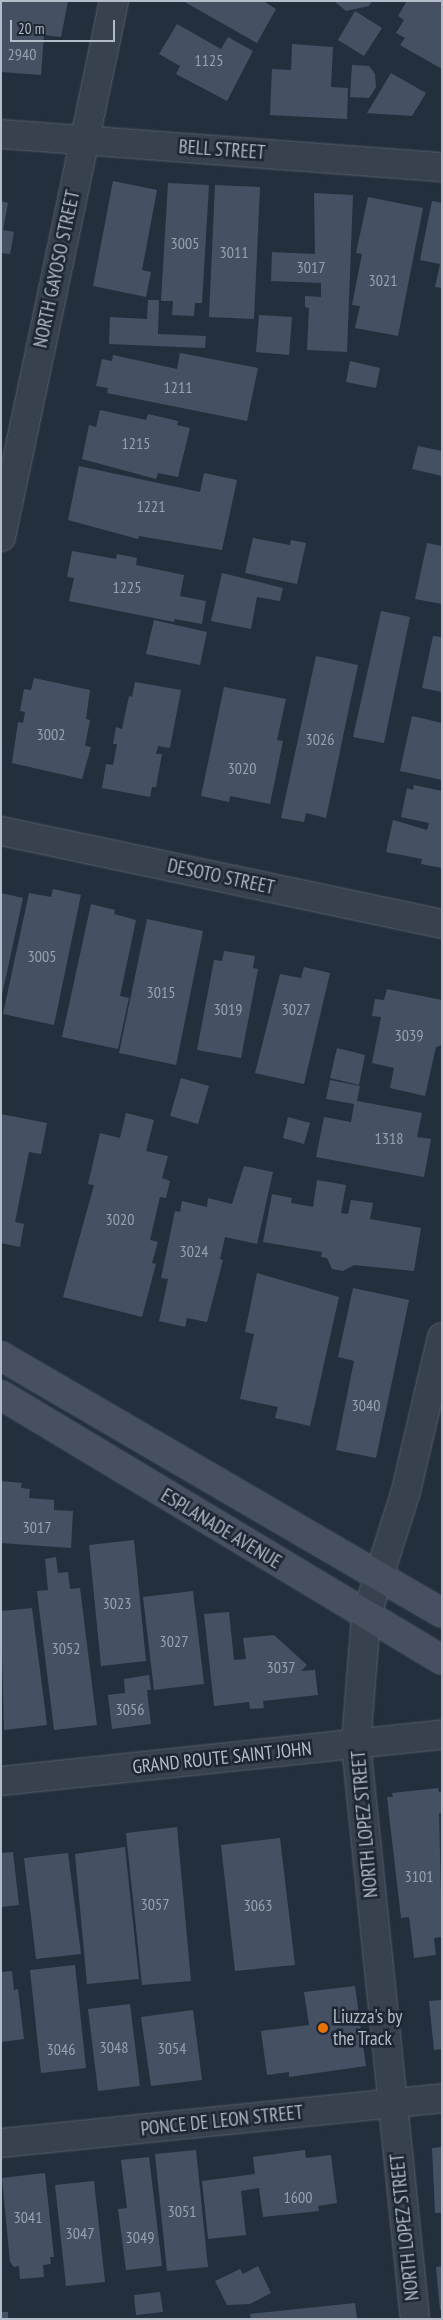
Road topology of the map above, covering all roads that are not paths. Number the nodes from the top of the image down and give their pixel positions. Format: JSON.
{"nodes":[{"id":1,"x":114,"y":1,"type":"edge"},
{"id":2,"x":1,"y":134,"type":"edge"},
{"id":3,"x":85,"y":139,"type":"junction"},
{"id":4,"x":442,"y":167,"type":"edge"},
{"id":5,"x":1,"y":537,"type":"edge"},
{"id":6,"x":1,"y":831,"type":"edge"},
{"id":7,"x":442,"y":924,"type":"edge"},
{"id":8,"x":442,"y":1337,"type":"edge"},
{"id":9,"x":1,"y":1356,"type":"edge"},
{"id":10,"x":1,"y":1395,"type":"edge"},
{"id":11,"x":380,"y":1578,"type":"junction"},
{"id":12,"x":442,"y":1613,"type":"edge"},
{"id":13,"x":366,"y":1617,"type":"junction"},
{"id":14,"x":442,"y":1660,"type":"edge"},
{"id":15,"x":442,"y":1735,"type":"edge"},
{"id":16,"x":356,"y":1744,"type":"junction"},
{"id":17,"x":1,"y":1781,"type":"edge"},
{"id":18,"x":442,"y":2098,"type":"edge"},
{"id":19,"x":392,"y":2104,"type":"junction"},
{"id":20,"x":1,"y":2143,"type":"edge"},
{"id":21,"x":415,"y":2319,"type":"edge"}],
"edges":[{"from":1,"to":3,"type":"street","name":"NORTH GAYOSO STREET"},
{"from":2,"to":3,"type":"street","name":"BELL STREET"},
{"from":3,"to":4,"type":"street","name":"BELL STREET"},
{"from":3,"to":5,"type":"street","name":"NORTH GAYOSO STREET"},
{"from":6,"to":7,"type":"street","name":"DESOTO STREET"},
{"from":8,"to":11,"type":"street","name":"NORTH LOPEZ STREET"},
{"from":9,"to":11,"type":"street","name":"ESPLANADE AVENUE"},
{"from":10,"to":13,"type":"street","name":"ESPLANADE AVENUE"},
{"from":11,"to":12,"type":"street","name":"ESPLANADE AVENUE"},
{"from":11,"to":13,"type":"street","name":"NORTH LOPEZ STREET"},
{"from":13,"to":14,"type":"street","name":"ESPLANADE AVENUE"},
{"from":13,"to":16,"type":"street","name":"NORTH LOPEZ STREET"},
{"from":15,"to":16,"type":"street","name":"GRAND ROUTE SAINT JOHN"},
{"from":16,"to":17,"type":"street","name":"GRAND ROUTE SAINT JOHN"},
{"from":16,"to":19,"type":"street","name":"NORTH LOPEZ STREET"},
{"from":18,"to":19,"type":"street","name":"PONCE DE LEON STREET"},
{"from":19,"to":20,"type":"street","name":"PONCE DE LEON STREET"},
{"from":19,"to":21,"type":"street","name":"NORTH LOPEZ STREET"}]}
